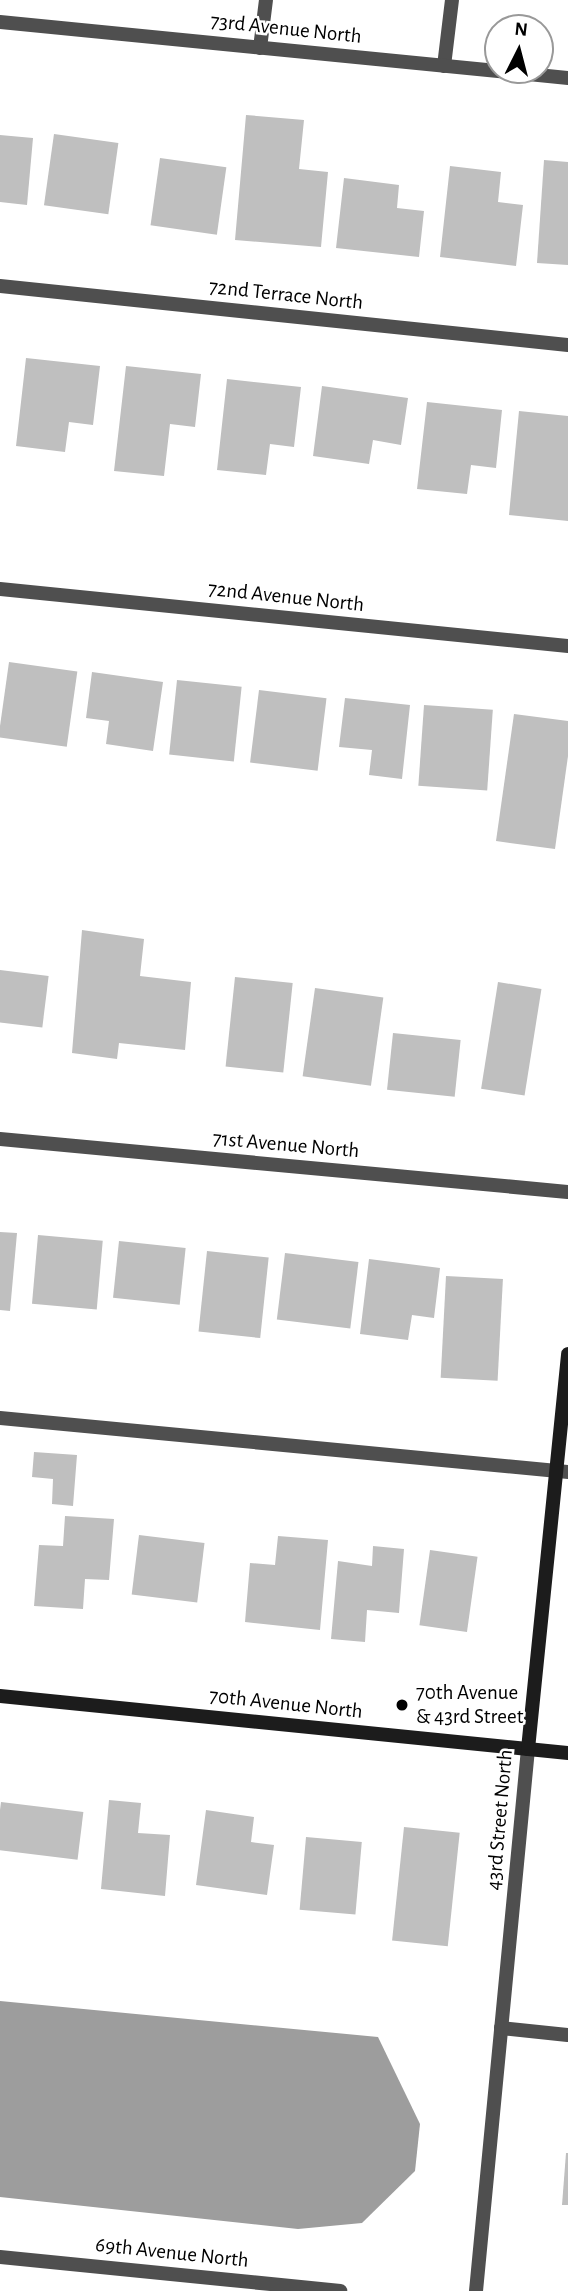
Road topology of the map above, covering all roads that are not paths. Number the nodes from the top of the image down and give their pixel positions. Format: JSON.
{"nodes":[{"id":1,"x":265,"y":0,"type":"edge"},
{"id":2,"x":452,"y":0,"type":"edge"},
{"id":3,"x":0,"y":22,"type":"edge"},
{"id":4,"x":260,"y":48,"type":"junction"},
{"id":5,"x":444,"y":66,"type":"junction"},
{"id":6,"x":568,"y":78,"type":"edge"},
{"id":7,"x":0,"y":286,"type":"edge"},
{"id":8,"x":568,"y":345,"type":"edge"},
{"id":9,"x":0,"y":590,"type":"edge"},
{"id":10,"x":568,"y":646,"type":"edge"},
{"id":11,"x":0,"y":1139,"type":"edge"},
{"id":12,"x":568,"y":1192,"type":"edge"},
{"id":13,"x":568,"y":1354,"type":"edge"},
{"id":14,"x":0,"y":1418,"type":"edge"},
{"id":15,"x":562,"y":1471,"type":"edge"},
{"id":16,"x":0,"y":1696,"type":"edge"},
{"id":17,"x":528,"y":1749,"type":"junction"},
{"id":18,"x":568,"y":1754,"type":"edge"},
{"id":19,"x":501,"y":2028,"type":"junction"},
{"id":20,"x":568,"y":2035,"type":"edge"},
{"id":21,"x":0,"y":2257,"type":"edge"},
{"id":22,"x":340,"y":2291,"type":"edge"},
{"id":23,"x":476,"y":2291,"type":"edge"}],
"edges":[{"from":1,"to":4,"type":"street"},
{"from":2,"to":5,"type":"street"},
{"from":3,"to":4,"type":"street","name":"73rd Avenue North"},
{"from":4,"to":5,"type":"street","name":"73rd Avenue North"},
{"from":5,"to":6,"type":"street","name":"73rd Avenue North"},
{"from":7,"to":8,"type":"street","name":"72nd Terrace North"},
{"from":9,"to":10,"type":"street","name":"72nd Avenue North"},
{"from":11,"to":12,"type":"street","name":"71st Avenue North"},
{"from":13,"to":15,"type":"street","name":"43rd Street North"},
{"from":14,"to":15,"type":"street"},
{"from":15,"to":17,"type":"street","name":"43rd Street North"},
{"from":16,"to":17,"type":"street","name":"70th Avenue North"},
{"from":17,"to":18,"type":"street","name":"70th Avenue North"},
{"from":17,"to":19,"type":"street","name":"43rd Street North"},
{"from":19,"to":20,"type":"street"},
{"from":19,"to":23,"type":"street","name":"43rd Street North"},
{"from":21,"to":22,"type":"street","name":"69th Avenue North"}]}
